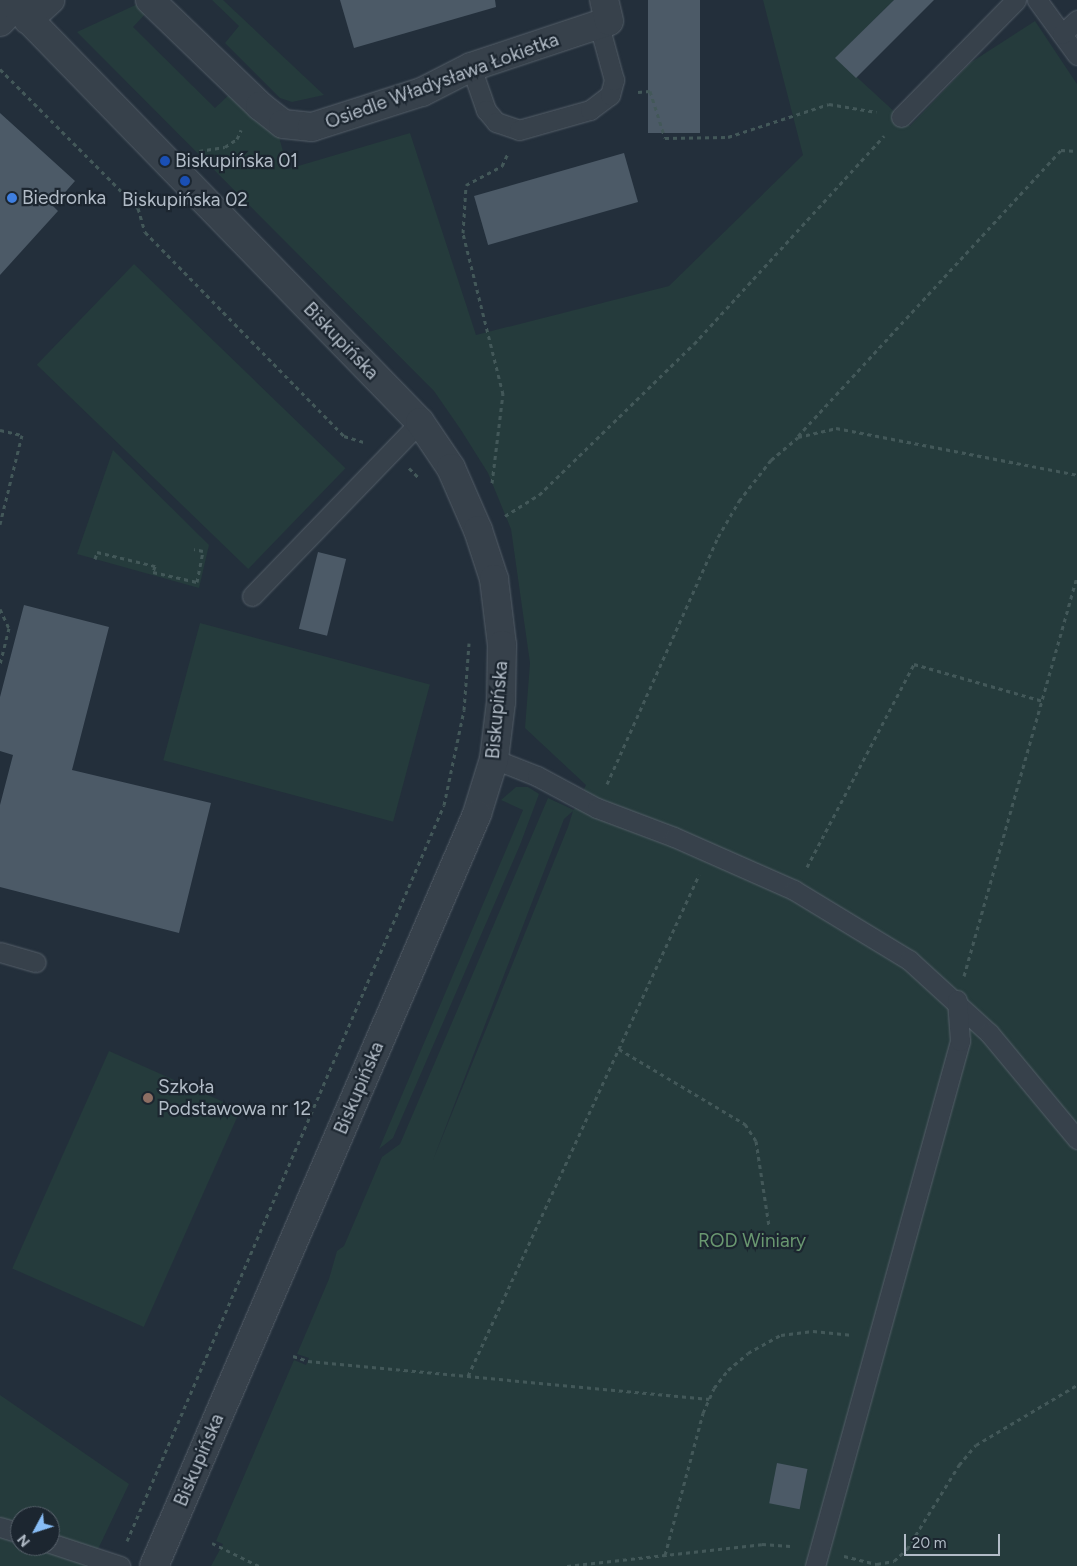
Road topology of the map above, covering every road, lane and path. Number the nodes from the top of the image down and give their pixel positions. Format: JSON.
{"nodes":[{"id":1,"x":50,"y":0,"type":"edge"},
{"id":2,"x":150,"y":0,"type":"edge"},
{"id":3,"x":1016,"y":0,"type":"edge"},
{"id":4,"x":1038,"y":0,"type":"edge"},
{"id":5,"x":13,"y":12,"type":"edge"},
{"id":6,"x":601,"y":13,"type":"edge"},
{"id":7,"x":1077,"y":20,"type":"edge"},
{"id":8,"x":1062,"y":34,"type":"junction"},
{"id":9,"x":1077,"y":54,"type":"edge"},
{"id":10,"x":471,"y":67,"type":"junction"},
{"id":11,"x":0,"y":69,"type":"edge"},
{"id":12,"x":610,"y":95,"type":"junction"},
{"id":13,"x":260,"y":106,"type":"junction"},
{"id":14,"x":901,"y":117,"type":"junction"},
{"id":15,"x":518,"y":130,"type":"junction"},
{"id":16,"x":197,"y":151,"type":"dead end"},
{"id":17,"x":1077,"y":151,"type":"edge"},
{"id":18,"x":420,"y":422,"type":"junction"},
{"id":19,"x":0,"y":430,"type":"edge"},
{"id":20,"x":798,"y":437,"type":"junction"},
{"id":21,"x":391,"y":451,"type":"junction"},
{"id":22,"x":1077,"y":475,"type":"edge"},
{"id":23,"x":422,"y":481,"type":"dead end"},
{"id":24,"x":491,"y":489,"type":"dead end"},
{"id":25,"x":0,"y":524,"type":"edge"},
{"id":26,"x":478,"y":530,"type":"junction"},
{"id":27,"x":194,"y":549,"type":"dead end"},
{"id":28,"x":95,"y":559,"type":"dead end"},
{"id":29,"x":1077,"y":577,"type":"edge"},
{"id":30,"x":252,"y":596,"type":"dead end"},
{"id":31,"x":0,"y":609,"type":"edge"},
{"id":32,"x":469,"y":634,"type":"dead end"},
{"id":33,"x":0,"y":665,"type":"edge"},
{"id":34,"x":1043,"y":701,"type":"junction"},
{"id":35,"x":494,"y":759,"type":"junction"},
{"id":36,"x":597,"y":808,"type":"junction"},
{"id":37,"x":709,"y":853,"type":"junction"},
{"id":38,"x":794,"y":890,"type":"junction"},
{"id":39,"x":0,"y":952,"type":"edge"},
{"id":40,"x":36,"y":962,"type":"dead end"},
{"id":41,"x":957,"y":1000,"type":"junction"},
{"id":42,"x":619,"y":1049,"type":"junction"},
{"id":43,"x":1077,"y":1139,"type":"edge"},
{"id":44,"x":769,"y":1226,"type":"dead end"},
{"id":45,"x":878,"y":1338,"type":"junction"},
{"id":46,"x":293,"y":1356,"type":"dead end"},
{"id":47,"x":468,"y":1376,"type":"junction"},
{"id":48,"x":709,"y":1399,"type":"junction"},
{"id":49,"x":212,"y":1542,"type":"dead end"},
{"id":50,"x":60,"y":1546,"type":"edge"},
{"id":51,"x":665,"y":1555,"type":"dead end"},
{"id":52,"x":118,"y":1565,"type":"edge"},
{"id":53,"x":154,"y":1566,"type":"edge"},
{"id":54,"x":259,"y":1566,"type":"edge"},
{"id":55,"x":815,"y":1566,"type":"edge"}],
"edges":[{"from":1,"to":5,"type":"street"},
{"from":2,"to":13,"type":"street","name":"Osiedle Władysława Łokietka"},
{"from":3,"to":14,"type":"lane"},
{"from":4,"to":8,"type":"lane"},
{"from":5,"to":18,"type":"street","name":"Biskupińska"},
{"from":6,"to":10,"type":"street","name":"Osiedle Władysława Łokietka"},
{"from":6,"to":12,"type":"lane"},
{"from":7,"to":8,"type":"lane"},
{"from":8,"to":9,"type":"lane"},
{"from":10,"to":13,"type":"street","name":"Osiedle Władysława Łokietka"},
{"from":10,"to":15,"type":"lane"},
{"from":11,"to":21,"type":"path"},
{"from":12,"to":14,"type":"path"},
{"from":12,"to":15,"type":"lane"},
{"from":13,"to":16,"type":"path"},
{"from":14,"to":26,"type":"path"},
{"from":15,"to":24,"type":"path"},
{"from":17,"to":20,"type":"path"},
{"from":18,"to":21,"type":"lane"},
{"from":18,"to":26,"type":"street","name":"Biskupińska"},
{"from":19,"to":25,"type":"path"},
{"from":20,"to":22,"type":"path"},
{"from":20,"to":36,"type":"path"},
{"from":21,"to":23,"type":"path"},
{"from":21,"to":30,"type":"lane"},
{"from":26,"to":35,"type":"street","name":"Biskupińska"},
{"from":27,"to":28,"type":"path"},
{"from":29,"to":34,"type":"path"},
{"from":31,"to":33,"type":"path"},
{"from":32,"to":52,"type":"path"},
{"from":34,"to":38,"type":"path"},
{"from":34,"to":41,"type":"path"},
{"from":35,"to":36,"type":"lane"},
{"from":35,"to":53,"type":"street","name":"Biskupińska"},
{"from":36,"to":37,"type":"lane"},
{"from":37,"to":38,"type":"lane"},
{"from":37,"to":42,"type":"path"},
{"from":38,"to":41,"type":"lane"},
{"from":39,"to":40,"type":"lane"},
{"from":41,"to":43,"type":"lane"},
{"from":41,"to":45,"type":"lane"},
{"from":42,"to":44,"type":"path"},
{"from":42,"to":47,"type":"path"},
{"from":45,"to":48,"type":"path"},
{"from":45,"to":55,"type":"lane"},
{"from":46,"to":47,"type":"path"},
{"from":47,"to":48,"type":"path"},
{"from":48,"to":51,"type":"path"},
{"from":49,"to":54,"type":"path"},
{"from":50,"to":52,"type":"lane"}]}
